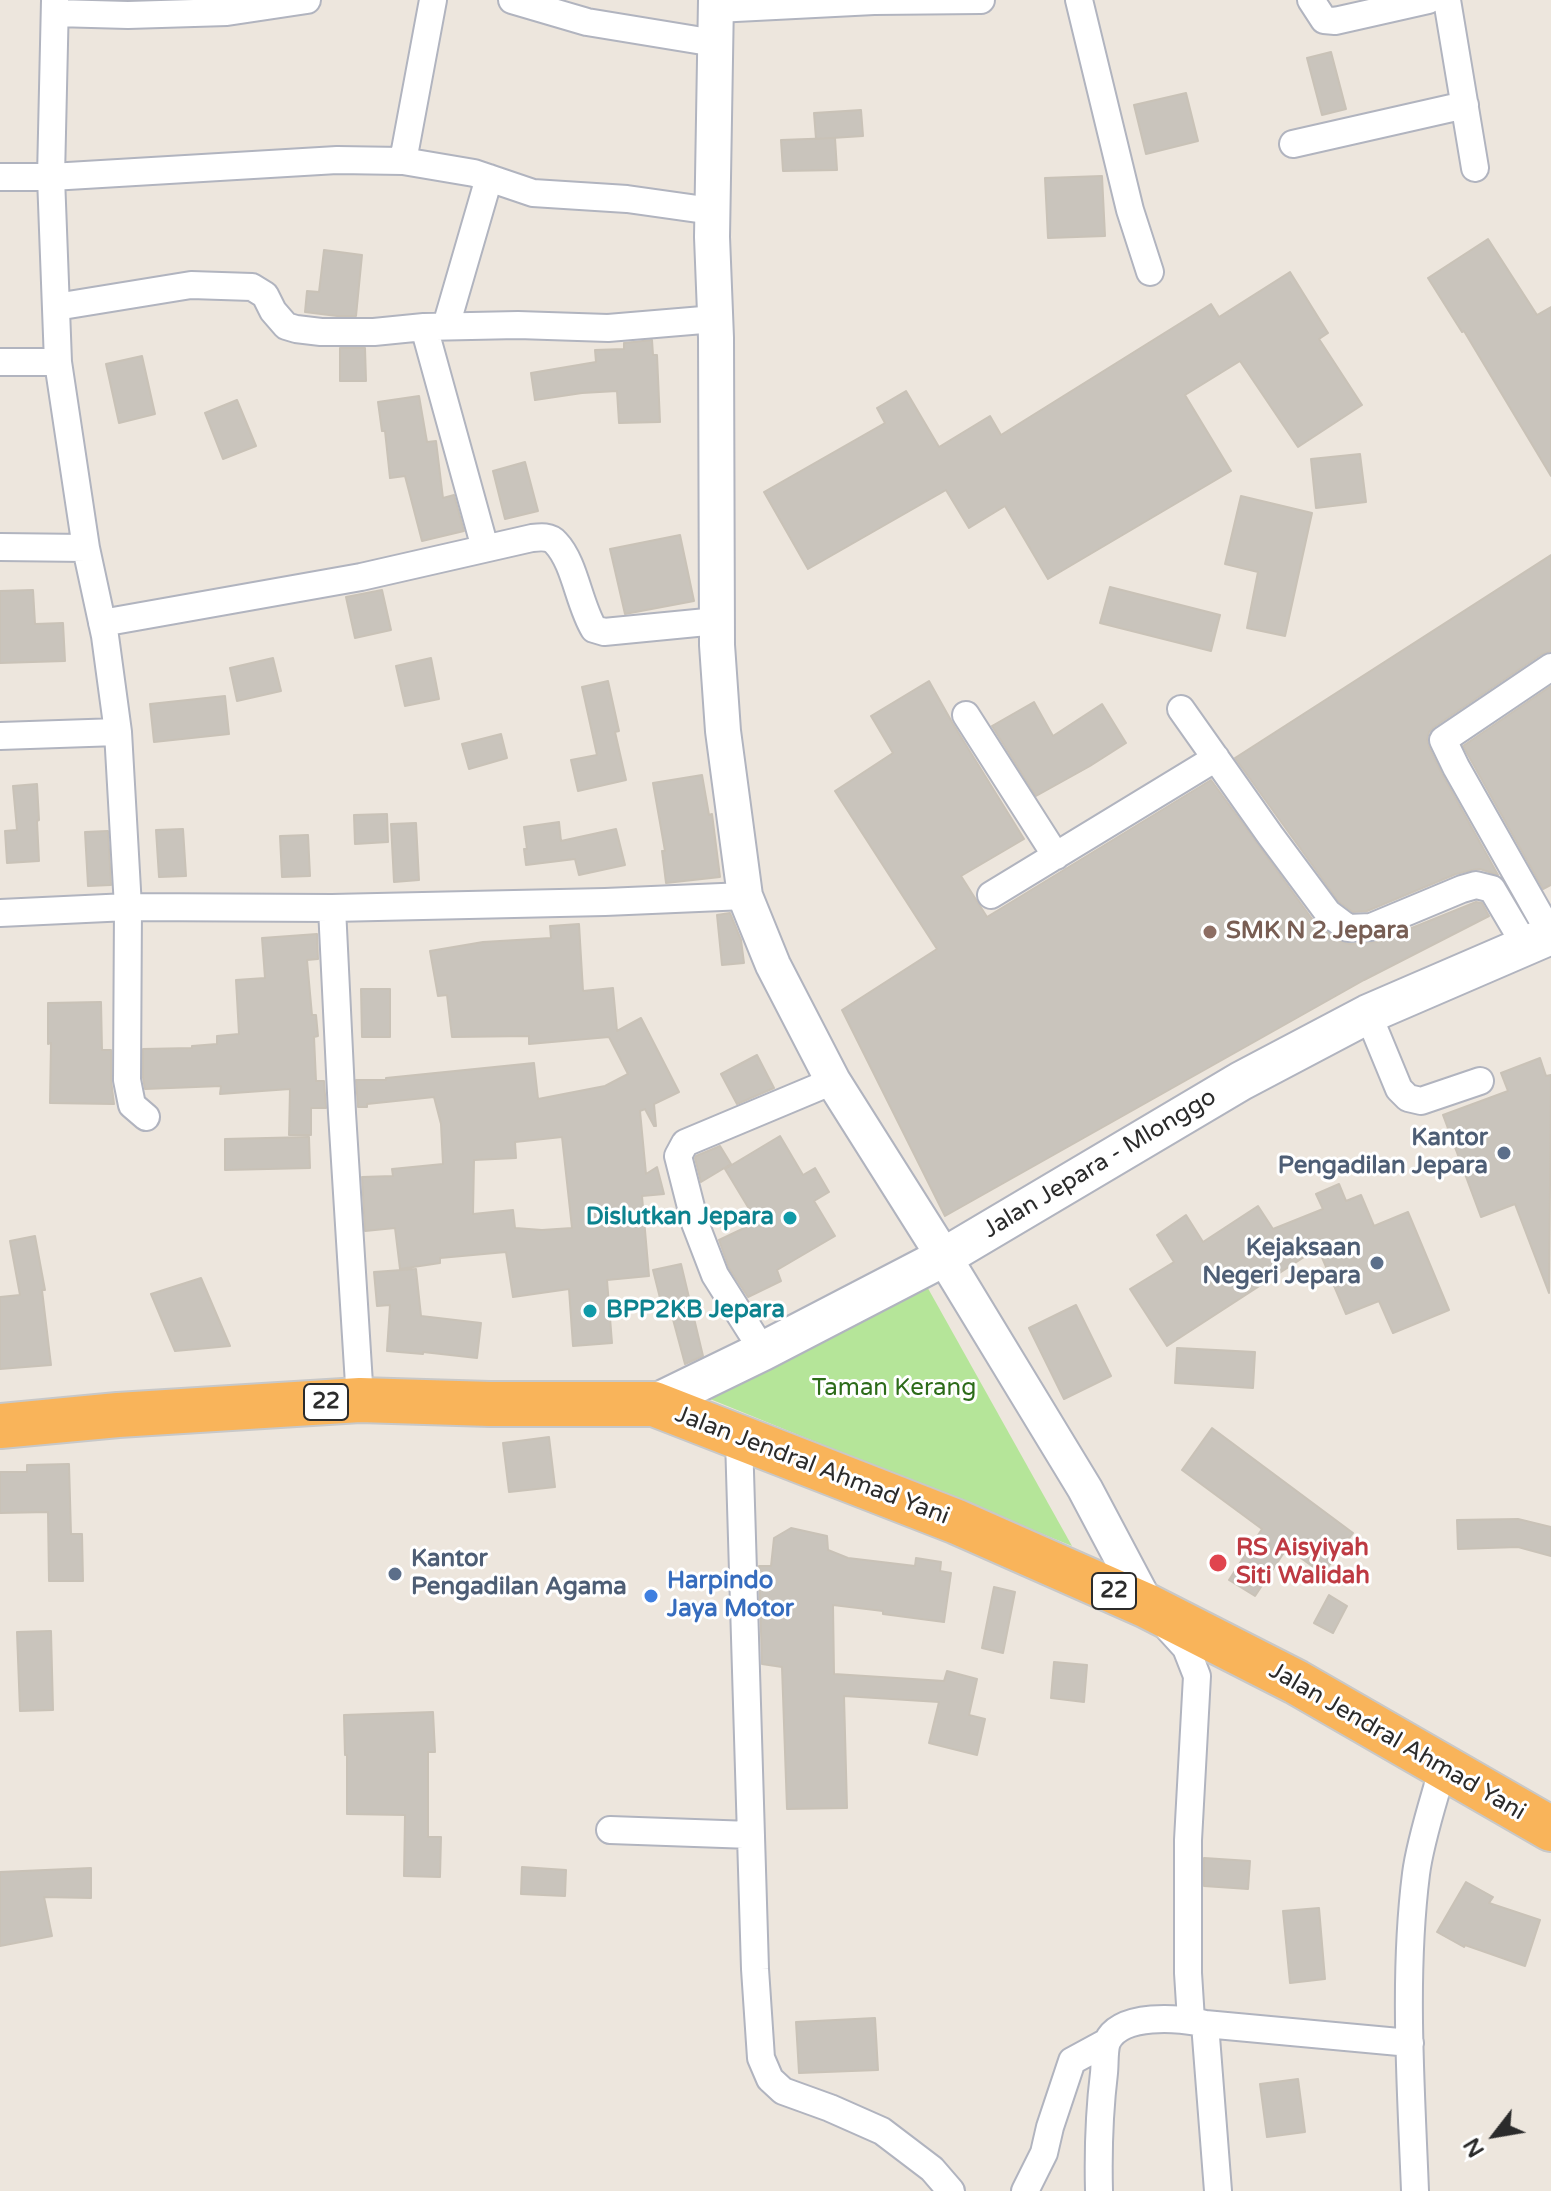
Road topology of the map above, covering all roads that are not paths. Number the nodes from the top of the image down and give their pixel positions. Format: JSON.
{"nodes":[{"id":1,"x":307,"y":0,"type":"edge"},
{"id":2,"x":433,"y":0,"type":"edge"},
{"id":3,"x":512,"y":0,"type":"edge"},
{"id":4,"x":981,"y":0,"type":"edge"},
{"id":5,"x":1079,"y":0,"type":"edge"},
{"id":6,"x":1311,"y":0,"type":"edge"},
{"id":7,"x":1428,"y":0,"type":"edge"},
{"id":8,"x":1447,"y":0,"type":"edge"},
{"id":9,"x":716,"y":4,"type":"edge"},
{"id":10,"x":55,"y":6,"type":"edge"},
{"id":11,"x":715,"y":43,"type":"junction"},
{"id":12,"x":1465,"y":105,"type":"junction"},
{"id":13,"x":1293,"y":144,"type":"dead end"},
{"id":14,"x":403,"y":161,"type":"junction"},
{"id":15,"x":1475,"y":168,"type":"dead end"},
{"id":16,"x":0,"y":177,"type":"edge"},
{"id":17,"x":51,"y":177,"type":"junction"},
{"id":18,"x":489,"y":178,"type":"junction"},
{"id":19,"x":712,"y":211,"type":"junction"},
{"id":20,"x":1150,"y":272,"type":"dead end"},
{"id":21,"x":56,"y":307,"type":"junction"},
{"id":22,"x":715,"y":319,"type":"junction"},
{"id":23,"x":435,"y":327,"type":"junction"},
{"id":24,"x":0,"y":362,"type":"edge"},
{"id":25,"x":58,"y":362,"type":"junction"},
{"id":26,"x":0,"y":547,"type":"edge"},
{"id":27,"x":86,"y":548,"type":"junction"},
{"id":28,"x":485,"y":548,"type":"junction"},
{"id":29,"x":717,"y":621,"type":"junction"},
{"id":30,"x":102,"y":623,"type":"junction"},
{"id":31,"x":1551,"y":667,"type":"edge"},
{"id":32,"x":1181,"y":709,"type":"dead end"},
{"id":33,"x":966,"y":715,"type":"dead end"},
{"id":34,"x":118,"y":732,"type":"junction"},
{"id":35,"x":0,"y":736,"type":"edge"},
{"id":36,"x":1216,"y":758,"type":"junction"},
{"id":37,"x":1056,"y":856,"type":"junction"},
{"id":38,"x":991,"y":895,"type":"dead end"},
{"id":39,"x":745,"y":896,"type":"junction"},
{"id":40,"x":128,"y":907,"type":"junction"},
{"id":41,"x":332,"y":908,"type":"junction"},
{"id":42,"x":0,"y":913,"type":"edge"},
{"id":43,"x":1542,"y":938,"type":"edge"},
{"id":44,"x":1368,"y":1014,"type":"junction"},
{"id":45,"x":833,"y":1081,"type":"junction"},
{"id":46,"x":1480,"y":1081,"type":"dead end"},
{"id":47,"x":146,"y":1117,"type":"dead end"},
{"id":48,"x":944,"y":1257,"type":"junction"},
{"id":49,"x":763,"y":1351,"type":"junction"},
{"id":50,"x":360,"y":1400,"type":"junction"},
{"id":51,"x":654,"y":1404,"type":"junction"},
{"id":52,"x":0,"y":1426,"type":"edge"},
{"id":53,"x":739,"y":1439,"type":"junction"},
{"id":54,"x":1147,"y":1606,"type":"junction"},
{"id":55,"x":1443,"y":1767,"type":"junction"},
{"id":56,"x":1551,"y":1829,"type":"edge"},
{"id":57,"x":610,"y":1830,"type":"dead end"},
{"id":58,"x":751,"y":1835,"type":"junction"},
{"id":59,"x":1198,"y":2022,"type":"junction"},
{"id":60,"x":1107,"y":2042,"type":"junction"},
{"id":61,"x":1410,"y":2043,"type":"junction"},
{"id":62,"x":951,"y":2191,"type":"edge"},
{"id":63,"x":1025,"y":2191,"type":"edge"},
{"id":64,"x":1099,"y":2191,"type":"edge"},
{"id":65,"x":1218,"y":2191,"type":"edge"},
{"id":66,"x":1415,"y":2191,"type":"edge"}],
"edges":[{"from":1,"to":10,"type":"street"},
{"from":2,"to":14,"type":"street"},
{"from":3,"to":11,"type":"street"},
{"from":4,"to":9,"type":"street"},
{"from":5,"to":20,"type":"street"},
{"from":6,"to":7,"type":"street"},
{"from":8,"to":12,"type":"street"},
{"from":9,"to":11,"type":"street"},
{"from":10,"to":17,"type":"street"},
{"from":11,"to":19,"type":"street"},
{"from":12,"to":13,"type":"street"},
{"from":12,"to":15,"type":"street"},
{"from":14,"to":17,"type":"street"},
{"from":14,"to":18,"type":"street"},
{"from":16,"to":17,"type":"street"},
{"from":17,"to":21,"type":"street"},
{"from":18,"to":19,"type":"street"},
{"from":18,"to":23,"type":"street"},
{"from":19,"to":22,"type":"street"},
{"from":21,"to":23,"type":"street"},
{"from":21,"to":25,"type":"street"},
{"from":22,"to":23,"type":"street"},
{"from":22,"to":29,"type":"street"},
{"from":23,"to":28,"type":"street"},
{"from":24,"to":25,"type":"street"},
{"from":25,"to":27,"type":"street"},
{"from":26,"to":27,"type":"street"},
{"from":27,"to":30,"type":"street"},
{"from":28,"to":29,"type":"street"},
{"from":28,"to":30,"type":"street"},
{"from":29,"to":39,"type":"street"},
{"from":30,"to":34,"type":"street"},
{"from":31,"to":43,"type":"street"},
{"from":32,"to":36,"type":"street"},
{"from":33,"to":37,"type":"street"},
{"from":34,"to":35,"type":"street"},
{"from":34,"to":40,"type":"street"},
{"from":36,"to":37,"type":"street"},
{"from":36,"to":43,"type":"street"},
{"from":37,"to":38,"type":"street"},
{"from":39,"to":41,"type":"street"},
{"from":39,"to":45,"type":"street"},
{"from":40,"to":41,"type":"street"},
{"from":40,"to":42,"type":"street"},
{"from":40,"to":47,"type":"street"},
{"from":41,"to":50,"type":"street"},
{"from":43,"to":44,"type":"main road","name":"Jalan Jepara - Mlonggo"},
{"from":44,"to":46,"type":"street"},
{"from":44,"to":48,"type":"main road","name":"Jalan Jepara - Mlonggo"},
{"from":45,"to":48,"type":"street"},
{"from":45,"to":49,"type":"street"},
{"from":48,"to":49,"type":"main road","name":"Jalan Jepara - Mlonggo"},
{"from":48,"to":54,"type":"street"},
{"from":49,"to":51,"type":"main road","name":"Jalan Jepara - Mlonggo"},
{"from":50,"to":51,"type":"highway","name":"Jalan Jendral Ahmad Yani","number":"22"},
{"from":50,"to":52,"type":"highway","name":"Jalan Jendral Ahmad Yani","number":"22"},
{"from":51,"to":53,"type":"highway","name":"Jalan Jendral Ahmad Yani","number":"22"},
{"from":53,"to":54,"type":"highway","name":"Jalan Jendral Ahmad Yani","number":"22"},
{"from":53,"to":58,"type":"street"},
{"from":54,"to":55,"type":"highway","name":"Jalan Jendral Ahmad Yani","number":"22"},
{"from":54,"to":59,"type":"street"},
{"from":55,"to":56,"type":"highway","name":"Jalan Jendral Ahmad Yani","number":"22"},
{"from":55,"to":61,"type":"street"},
{"from":57,"to":58,"type":"street"},
{"from":58,"to":62,"type":"street"},
{"from":59,"to":60,"type":"street"},
{"from":59,"to":61,"type":"street"},
{"from":59,"to":65,"type":"street"},
{"from":60,"to":63,"type":"street"},
{"from":60,"to":64,"type":"street"},
{"from":61,"to":66,"type":"street"}]}
